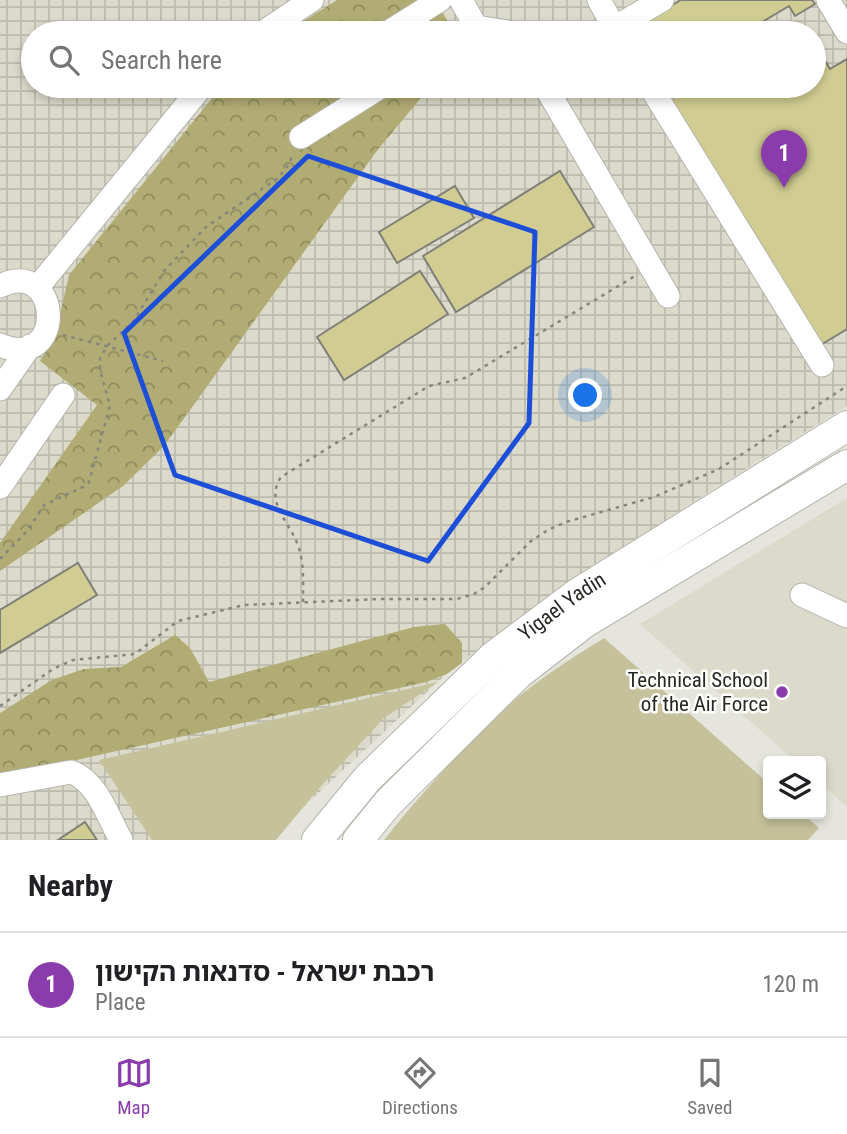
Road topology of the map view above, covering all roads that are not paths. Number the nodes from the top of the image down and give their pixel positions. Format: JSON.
{"nodes":[{"id":1,"x":312,"y":0,"type":"edge"},
{"id":2,"x":440,"y":0,"type":"edge"},
{"id":3,"x":599,"y":0,"type":"edge"},
{"id":4,"x":662,"y":0,"type":"edge"},
{"id":5,"x":828,"y":0,"type":"edge"},
{"id":6,"x":280,"y":21,"type":"edge"},
{"id":7,"x":406,"y":21,"type":"edge"},
{"id":8,"x":611,"y":21,"type":"edge"},
{"id":9,"x":631,"y":21,"type":"edge"},
{"id":10,"x":847,"y":32,"type":"edge"},
{"id":11,"x":192,"y":98,"type":"edge"},
{"id":12,"x":361,"y":98,"type":"edge"},
{"id":13,"x":552,"y":98,"type":"edge"},
{"id":14,"x":657,"y":98,"type":"edge"},
{"id":15,"x":301,"y":136,"type":"road end"},
{"id":16,"x":0,"y":286,"type":"edge"},
{"id":17,"x":37,"y":288,"type":"junction"},
{"id":18,"x":668,"y":296,"type":"dead end"},
{"id":19,"x":38,"y":339,"type":"junction"},
{"id":20,"x":0,"y":345,"type":"edge"},
{"id":21,"x":822,"y":365,"type":"dead end"},
{"id":22,"x":0,"y":389,"type":"edge"},
{"id":23,"x":63,"y":395,"type":"dead end"},
{"id":24,"x":847,"y":426,"type":"edge"},
{"id":25,"x":847,"y":465,"type":"edge"},
{"id":26,"x":0,"y":486,"type":"edge"},
{"id":27,"x":802,"y":595,"type":"dead end"},
{"id":28,"x":847,"y":616,"type":"edge"},
{"id":29,"x":0,"y":785,"type":"edge"},
{"id":30,"x":121,"y":840,"type":"edge"},
{"id":31,"x":317,"y":840,"type":"edge"},
{"id":32,"x":358,"y":840,"type":"edge"}],
"edges":[{"from":1,"to":6,"type":"street"},
{"from":2,"to":7,"type":"street"},
{"from":3,"to":8,"type":"street"},
{"from":4,"to":9,"type":"street"},
{"from":5,"to":10,"type":"street"},
{"from":11,"to":17,"type":"street"},
{"from":12,"to":15,"type":"street"},
{"from":13,"to":18,"type":"street"},
{"from":14,"to":21,"type":"street"},
{"from":16,"to":17,"type":"street"},
{"from":17,"to":19,"type":"street"},
{"from":19,"to":20,"type":"street"},
{"from":19,"to":22,"type":"street"},
{"from":23,"to":26,"type":"street"},
{"from":24,"to":31,"type":"main road","name":"Yigael Yadin"},
{"from":25,"to":32,"type":"main road","name":"Yigael Yadin"},
{"from":27,"to":28,"type":"street"},
{"from":29,"to":30,"type":"street"}]}
